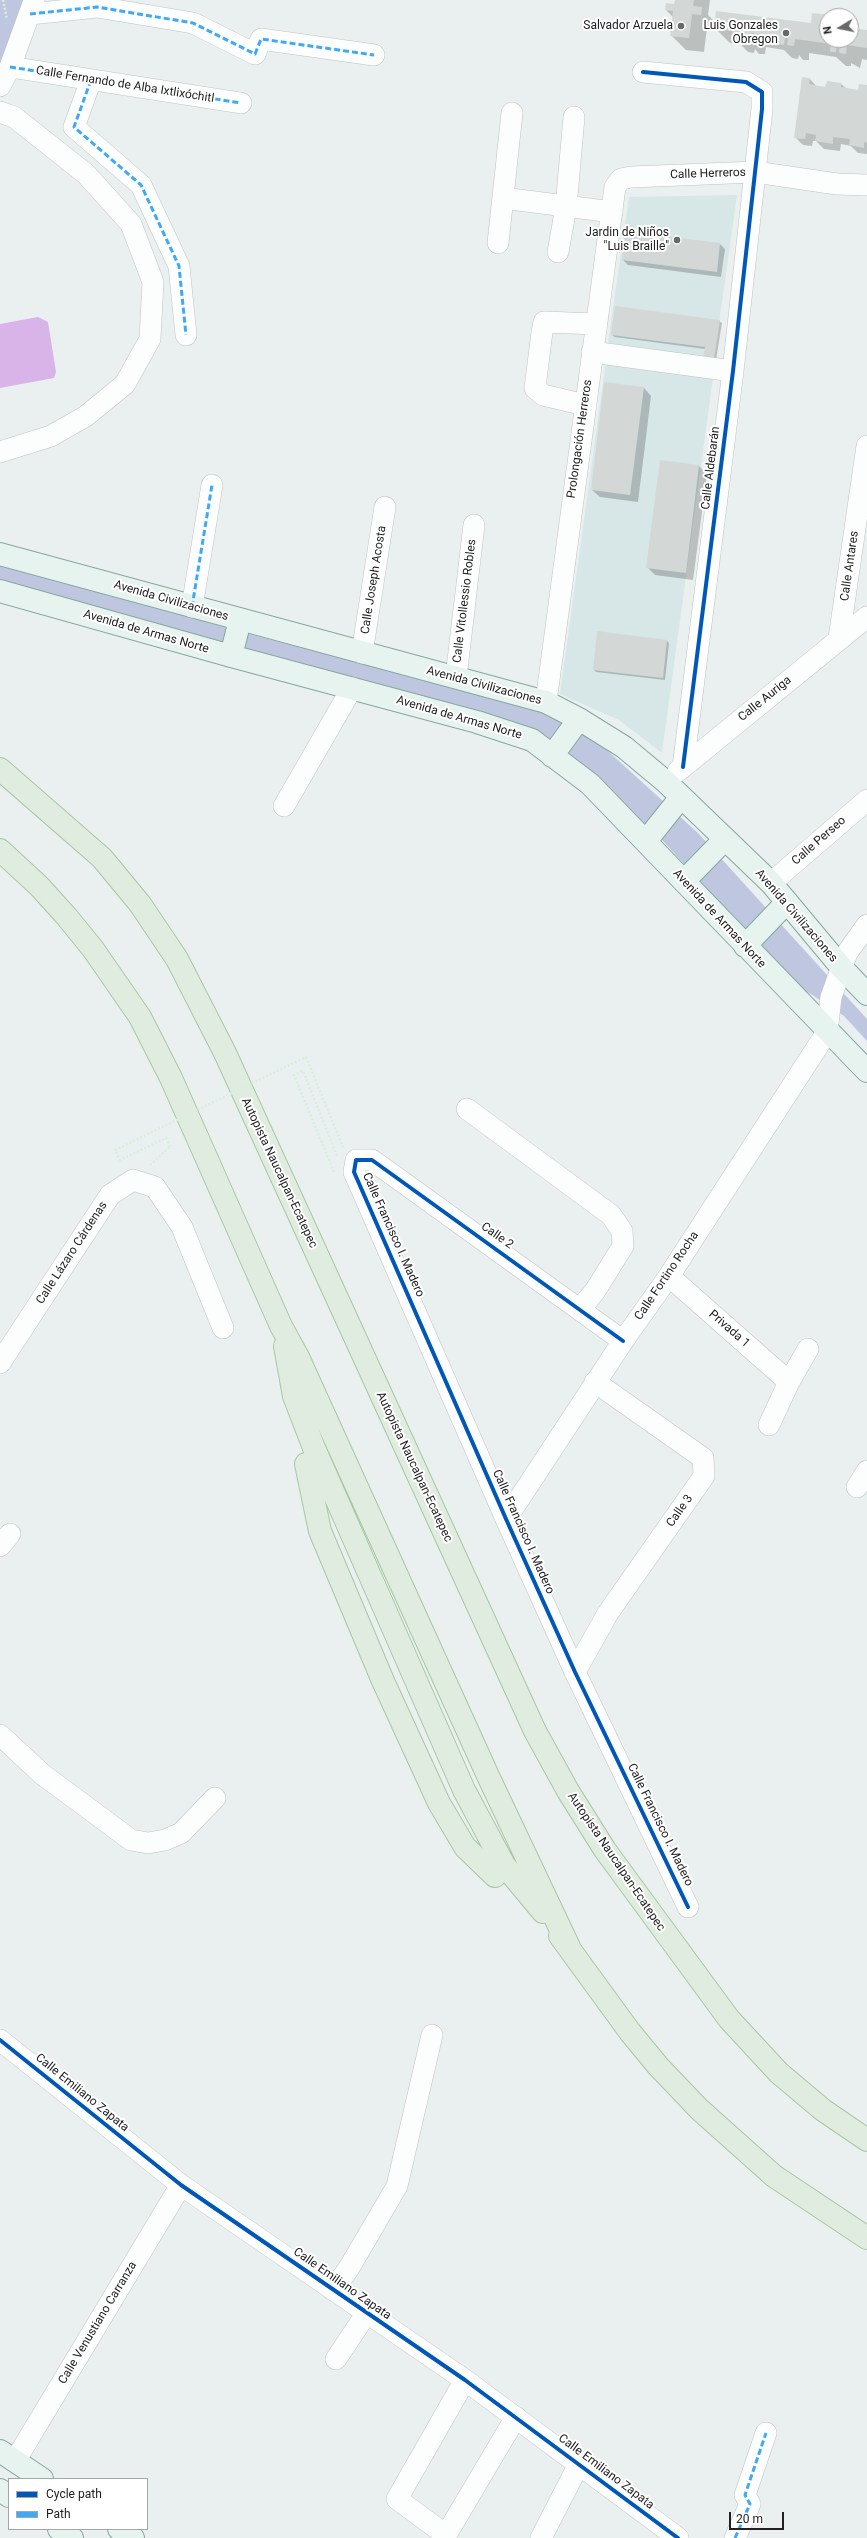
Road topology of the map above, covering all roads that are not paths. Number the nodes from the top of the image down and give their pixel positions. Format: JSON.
{"nodes":[{"id":1,"x":32,"y":7,"type":"edge"},
{"id":2,"x":374,"y":56,"type":"dead end"},
{"id":3,"x":10,"y":67,"type":"junction"},
{"id":4,"x":644,"y":72,"type":"dead end"},
{"id":5,"x":91,"y":80,"type":"junction"},
{"id":6,"x":0,"y":86,"type":"edge"},
{"id":7,"x":240,"y":102,"type":"dead end"},
{"id":8,"x":0,"y":112,"type":"edge"},
{"id":9,"x":512,"y":113,"type":"dead end"},
{"id":10,"x":574,"y":117,"type":"dead end"},
{"id":11,"x":755,"y":172,"type":"junction"},
{"id":12,"x":621,"y":179,"type":"joint"},
{"id":13,"x":867,"y":185,"type":"edge"},
{"id":14,"x":503,"y":198,"type":"junction"},
{"id":15,"x":566,"y":207,"type":"junction"},
{"id":16,"x":612,"y":212,"type":"junction"},
{"id":17,"x":498,"y":243,"type":"dead end"},
{"id":18,"x":558,"y":252,"type":"dead end"},
{"id":19,"x":596,"y":324,"type":"junction"},
{"id":20,"x":186,"y":335,"type":"dead end"},
{"id":21,"x":592,"y":352,"type":"junction"},
{"id":22,"x":733,"y":371,"type":"junction"},
{"id":23,"x":584,"y":405,"type":"junction"},
{"id":24,"x":867,"y":446,"type":"edge"},
{"id":25,"x":0,"y":452,"type":"edge"},
{"id":26,"x":212,"y":485,"type":"dead end"},
{"id":27,"x":385,"y":507,"type":"dead end"},
{"id":28,"x":474,"y":525,"type":"dead end"},
{"id":29,"x":0,"y":554,"type":"edge"},
{"id":30,"x":0,"y":591,"type":"edge"},
{"id":31,"x":192,"y":607,"type":"junction"},
{"id":32,"x":867,"y":617,"type":"edge"},
{"id":33,"x":240,"y":620,"type":"junction"},
{"id":34,"x":839,"y":638,"type":"junction"},
{"id":35,"x":362,"y":653,"type":"junction"},
{"id":36,"x":231,"y":656,"type":"junction"},
{"id":37,"x":456,"y":677,"type":"junction"},
{"id":38,"x":352,"y":688,"type":"junction"},
{"id":39,"x":546,"y":702,"type":"junction"},
{"id":40,"x":579,"y":719,"type":"junction"},
{"id":41,"x":552,"y":756,"type":"junction"},
{"id":42,"x":683,"y":766,"type":"junction"},
{"id":43,"x":0,"y":769,"type":"edge"},
{"id":44,"x":666,"y":782,"type":"junction"},
{"id":45,"x":681,"y":797,"type":"junction"},
{"id":46,"x":867,"y":800,"type":"edge"},
{"id":47,"x":284,"y":806,"type":"dead end"},
{"id":48,"x":725,"y":839,"type":"junction"},
{"id":49,"x":646,"y":841,"type":"junction"},
{"id":50,"x":0,"y":850,"type":"edge"},
{"id":51,"x":684,"y":881,"type":"junction"},
{"id":52,"x":771,"y":883,"type":"junction"},
{"id":53,"x":787,"y":902,"type":"junction"},
{"id":54,"x":867,"y":925,"type":"edge"},
{"id":55,"x":745,"y":946,"type":"junction"},
{"id":56,"x":842,"y":968,"type":"junction"},
{"id":57,"x":867,"y":994,"type":"edge"},
{"id":58,"x":828,"y":1032,"type":"junction"},
{"id":59,"x":867,"y":1071,"type":"edge"},
{"id":60,"x":467,"y":1109,"type":"dead end"},
{"id":61,"x":347,"y":1159,"type":"joint"},
{"id":62,"x":669,"y":1276,"type":"junction"},
{"id":63,"x":581,"y":1308,"type":"junction"},
{"id":64,"x":281,"y":1326,"type":"junction"},
{"id":65,"x":223,"y":1328,"type":"dead end"},
{"id":66,"x":622,"y":1340,"type":"junction"},
{"id":67,"x":808,"y":1349,"type":"dead end"},
{"id":68,"x":0,"y":1363,"type":"edge"},
{"id":69,"x":595,"y":1382,"type":"junction"},
{"id":70,"x":789,"y":1382,"type":"junction"},
{"id":71,"x":294,"y":1396,"type":"junction"},
{"id":72,"x":769,"y":1425,"type":"dead end"},
{"id":73,"x":506,"y":1519,"type":"junction"},
{"id":74,"x":575,"y":1672,"type":"junction"},
{"id":75,"x":0,"y":1735,"type":"edge"},
{"id":76,"x":215,"y":1798,"type":"dead end"},
{"id":77,"x":688,"y":1907,"type":"dead end"},
{"id":78,"x":543,"y":1912,"type":"junction"},
{"id":79,"x":569,"y":1947,"type":"junction"},
{"id":80,"x":432,"y":2035,"type":"dead end"},
{"id":81,"x":0,"y":2040,"type":"edge"},
{"id":82,"x":867,"y":2140,"type":"edge"},
{"id":83,"x":181,"y":2185,"type":"junction"},
{"id":84,"x":867,"y":2238,"type":"edge"},
{"id":85,"x":333,"y":2290,"type":"junction"},
{"id":86,"x":366,"y":2314,"type":"junction"},
{"id":87,"x":336,"y":2359,"type":"dead end"},
{"id":88,"x":465,"y":2380,"type":"junction"},
{"id":89,"x":516,"y":2417,"type":"junction"},
{"id":90,"x":766,"y":2433,"type":"dead end"},
{"id":91,"x":7,"y":2456,"type":"edge"},
{"id":92,"x":579,"y":2464,"type":"junction"},
{"id":93,"x":40,"y":2478,"type":"edge"},
{"id":94,"x":60,"y":2530,"type":"edge"},
{"id":95,"x":120,"y":2530,"type":"edge"},
{"id":96,"x":72,"y":2538,"type":"edge"},
{"id":97,"x":132,"y":2538,"type":"edge"},
{"id":98,"x":541,"y":2538,"type":"edge"},
{"id":99,"x":678,"y":2538,"type":"edge"},
{"id":100,"x":735,"y":2538,"type":"edge"}],
"edges":[{"from":1,"to":2,"type":"street"},
{"from":1,"to":3,"type":"street"},
{"from":3,"to":5,"type":"street","name":"Calle Fernando de Alba Ixtlixóchitl"},
{"from":3,"to":6,"type":"street"},
{"from":4,"to":11,"type":"street","name":"Calle Aldebarán"},
{"from":5,"to":7,"type":"street","name":"Calle Fernando de Alba Ixtlixóchitl"},
{"from":5,"to":20,"type":"street"},
{"from":8,"to":25,"type":"street"},
{"from":9,"to":14,"type":"street"},
{"from":10,"to":15,"type":"street"},
{"from":11,"to":12,"type":"street","name":"Calle Herreros"},
{"from":11,"to":13,"type":"street","name":"Calle Herreros"},
{"from":11,"to":22,"type":"street","name":"Calle Aldebarán"},
{"from":12,"to":16,"type":"street","name":"Prolongación Herreros"},
{"from":14,"to":15,"type":"street"},
{"from":14,"to":17,"type":"street"},
{"from":15,"to":16,"type":"street"},
{"from":15,"to":18,"type":"street"},
{"from":16,"to":19,"type":"street","name":"Prolongación Herreros"},
{"from":19,"to":21,"type":"street","name":"Prolongación Herreros"},
{"from":19,"to":23,"type":"street"},
{"from":21,"to":22,"type":"street"},
{"from":21,"to":23,"type":"street","name":"Prolongación Herreros"},
{"from":22,"to":42,"type":"street","name":"Calle Aldebarán"},
{"from":23,"to":39,"type":"street","name":"Prolongación Herreros"},
{"from":24,"to":34,"type":"street","name":"Calle Antares"},
{"from":26,"to":31,"type":"street"},
{"from":27,"to":35,"type":"street","name":"Calle Joseph Acosta"},
{"from":28,"to":37,"type":"street","name":"Calle Vitollessio Robles"},
{"from":29,"to":31,"type":"main road","name":"Avenida Civilizaciones"},
{"from":30,"to":36,"type":"main road","name":"Avenida de Armas Norte"},
{"from":31,"to":33,"type":"main road","name":"Avenida Civilizaciones"},
{"from":32,"to":34,"type":"street","name":"Calle Auriga"},
{"from":33,"to":35,"type":"main road","name":"Avenida Civilizaciones"},
{"from":33,"to":36,"type":"main road"},
{"from":34,"to":42,"type":"street","name":"Calle Auriga"},
{"from":35,"to":37,"type":"main road","name":"Avenida Civilizaciones"},
{"from":36,"to":38,"type":"main road","name":"Avenida de Armas Norte"},
{"from":37,"to":39,"type":"main road","name":"Avenida Civilizaciones"},
{"from":38,"to":41,"type":"main road","name":"Avenida de Armas Norte"},
{"from":38,"to":47,"type":"street"},
{"from":39,"to":40,"type":"main road","name":"Avenida Civilizaciones"},
{"from":40,"to":41,"type":"main road"},
{"from":40,"to":44,"type":"main road","name":"Avenida Civilizaciones"},
{"from":41,"to":49,"type":"main road","name":"Avenida de Armas Norte"},
{"from":42,"to":44,"type":"street","name":"Calle Auriga"},
{"from":43,"to":82,"type":"highway","name":"Autopista Naucalpan-Ecatepec"},
{"from":44,"to":45,"type":"main road","name":"Avenida Civilizaciones"},
{"from":45,"to":48,"type":"main road","name":"Avenida Civilizaciones"},
{"from":45,"to":49,"type":"main road"},
{"from":46,"to":52,"type":"street","name":"Calle Perseo"},
{"from":48,"to":51,"type":"main road"},
{"from":48,"to":52,"type":"main road","name":"Avenida Civilizaciones"},
{"from":49,"to":51,"type":"main road","name":"Avenida de Armas Norte"},
{"from":50,"to":64,"type":"highway"},
{"from":51,"to":55,"type":"main road","name":"Avenida de Armas Norte"},
{"from":52,"to":53,"type":"main road","name":"Avenida Civilizaciones"},
{"from":53,"to":55,"type":"main road"},
{"from":53,"to":56,"type":"main road","name":"Avenida Civilizaciones"},
{"from":54,"to":56,"type":"street"},
{"from":55,"to":58,"type":"main road","name":"Avenida de Armas Norte"},
{"from":56,"to":57,"type":"main road","name":"Avenida Civilizaciones"},
{"from":56,"to":58,"type":"street"},
{"from":58,"to":59,"type":"main road","name":"Avenida de Armas Norte"},
{"from":58,"to":62,"type":"street","name":"Calle Fortino Rocha"},
{"from":60,"to":63,"type":"street"},
{"from":61,"to":63,"type":"street","name":"Calle 2"},
{"from":61,"to":73,"type":"street","name":"Calle Francisco I. Madero"},
{"from":62,"to":66,"type":"street","name":"Calle Fortino Rocha"},
{"from":62,"to":70,"type":"street","name":"Privada 1"},
{"from":63,"to":66,"type":"street","name":"Calle 2"},
{"from":64,"to":71,"type":"highway"},
{"from":64,"to":78,"type":"highway"},
{"from":64,"to":79,"type":"highway"},
{"from":65,"to":68,"type":"street","name":"Calle Lázaro Cárdenas"},
{"from":66,"to":69,"type":"street","name":"Calle Fortino Rocha"},
{"from":67,"to":70,"type":"street"},
{"from":69,"to":73,"type":"street","name":"Calle Fortino Rocha"},
{"from":69,"to":74,"type":"street","name":"Calle 3"},
{"from":70,"to":72,"type":"street"},
{"from":71,"to":78,"type":"highway"},
{"from":71,"to":79,"type":"highway"},
{"from":73,"to":74,"type":"street","name":"Calle Francisco I. Madero"},
{"from":74,"to":77,"type":"street","name":"Calle Francisco I. Madero"},
{"from":75,"to":76,"type":"street"},
{"from":78,"to":79,"type":"highway"},
{"from":79,"to":84,"type":"highway"},
{"from":80,"to":85,"type":"street"},
{"from":81,"to":83,"type":"street","name":"Calle Emiliano Zapata"},
{"from":83,"to":85,"type":"street","name":"Calle Emiliano Zapata"},
{"from":83,"to":91,"type":"street","name":"Calle Venustiano Carranza"},
{"from":85,"to":86,"type":"street","name":"Calle Emiliano Zapata"},
{"from":86,"to":87,"type":"street"},
{"from":86,"to":88,"type":"street","name":"Calle Emiliano Zapata"},
{"from":88,"to":89,"type":"street","name":"Calle Emiliano Zapata"},
{"from":88,"to":89,"type":"street"},
{"from":89,"to":92,"type":"street","name":"Calle Emiliano Zapata"},
{"from":90,"to":100,"type":"street"},
{"from":91,"to":93,"type":"main road"},
{"from":92,"to":98,"type":"street"},
{"from":92,"to":99,"type":"street","name":"Calle Emiliano Zapata"},
{"from":94,"to":96,"type":"main road"},
{"from":95,"to":97,"type":"main road"}]}
